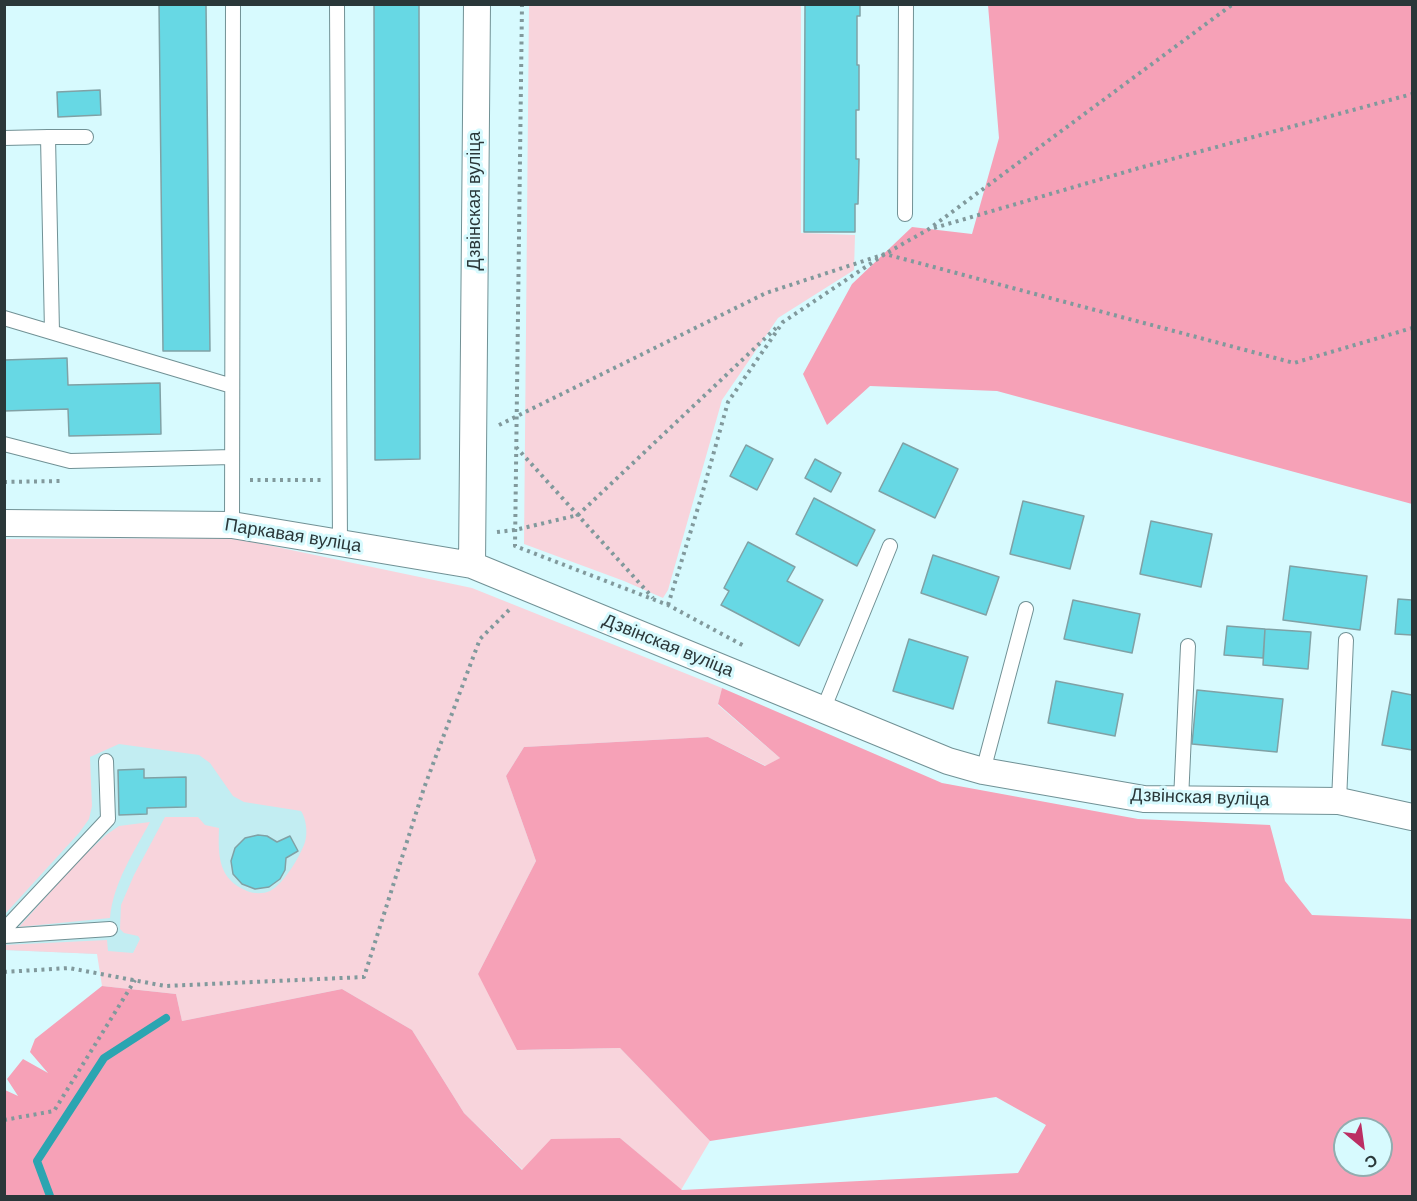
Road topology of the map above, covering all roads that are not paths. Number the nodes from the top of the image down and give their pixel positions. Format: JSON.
{"nodes":[{"id":1,"x":233,"y":4,"type":"edge"},
{"id":2,"x":337,"y":4,"type":"edge"},
{"id":3,"x":477,"y":4,"type":"edge"},
{"id":4,"x":906,"y":4,"type":"edge"},
{"id":5,"x":86,"y":136,"type":"dead end"},
{"id":6,"x":48,"y":137,"type":"junction"},
{"id":7,"x":4,"y":138,"type":"edge"},
{"id":8,"x":905,"y":214,"type":"dead end"},
{"id":9,"x":4,"y":318,"type":"edge"},
{"id":10,"x":52,"y":332,"type":"junction"},
{"id":11,"x":232,"y":386,"type":"junction"},
{"id":12,"x":4,"y":444,"type":"edge"},
{"id":13,"x":232,"y":457,"type":"junction"},
{"id":14,"x":4,"y":523,"type":"edge"},
{"id":15,"x":232,"y":525,"type":"junction"},
{"id":16,"x":340,"y":543,"type":"junction"},
{"id":17,"x":890,"y":546,"type":"dead end"},
{"id":18,"x":472,"y":565,"type":"junction"},
{"id":19,"x":1026,"y":609,"type":"dead end"},
{"id":20,"x":1346,"y":640,"type":"dead end"},
{"id":21,"x":1188,"y":646,"type":"dead end"},
{"id":22,"x":823,"y":710,"type":"junction"},
{"id":23,"x":106,"y":761,"type":"dead end"},
{"id":24,"x":983,"y":771,"type":"junction"},
{"id":25,"x":1181,"y":800,"type":"junction"},
{"id":26,"x":1339,"y":801,"type":"junction"},
{"id":27,"x":1413,"y":817,"type":"edge"},
{"id":28,"x":110,"y":929,"type":"dead end"},
{"id":29,"x":4,"y":930,"type":"edge"},
{"id":30,"x":4,"y":936,"type":"edge"}],
"edges":[{"from":1,"to":11,"type":"lane"},
{"from":2,"to":16,"type":"lane"},
{"from":3,"to":18,"type":"street","name":"Дзвінская вуліца"},
{"from":4,"to":8,"type":"lane"},
{"from":5,"to":6,"type":"lane"},
{"from":6,"to":7,"type":"lane"},
{"from":6,"to":10,"type":"lane"},
{"from":9,"to":10,"type":"lane"},
{"from":10,"to":11,"type":"lane"},
{"from":11,"to":13,"type":"lane"},
{"from":12,"to":13,"type":"lane"},
{"from":13,"to":15,"type":"lane"},
{"from":14,"to":15,"type":"street","name":"Паркавая вуліца"},
{"from":15,"to":16,"type":"street","name":"Паркавая вуліца"},
{"from":16,"to":18,"type":"street","name":"Паркавая вуліца"},
{"from":17,"to":22,"type":"lane"},
{"from":18,"to":22,"type":"street","name":"Дзвінская вуліца"},
{"from":19,"to":24,"type":"lane"},
{"from":20,"to":26,"type":"lane"},
{"from":21,"to":25,"type":"lane"},
{"from":22,"to":24,"type":"street","name":"Дзвінская вуліца"},
{"from":23,"to":29,"type":"lane"},
{"from":24,"to":25,"type":"street","name":"Дзвінская вуліца"},
{"from":25,"to":26,"type":"street","name":"Дзвінская вуліца"},
{"from":26,"to":27,"type":"street","name":"Дзвінская вуліца"},
{"from":28,"to":30,"type":"lane"}]}
